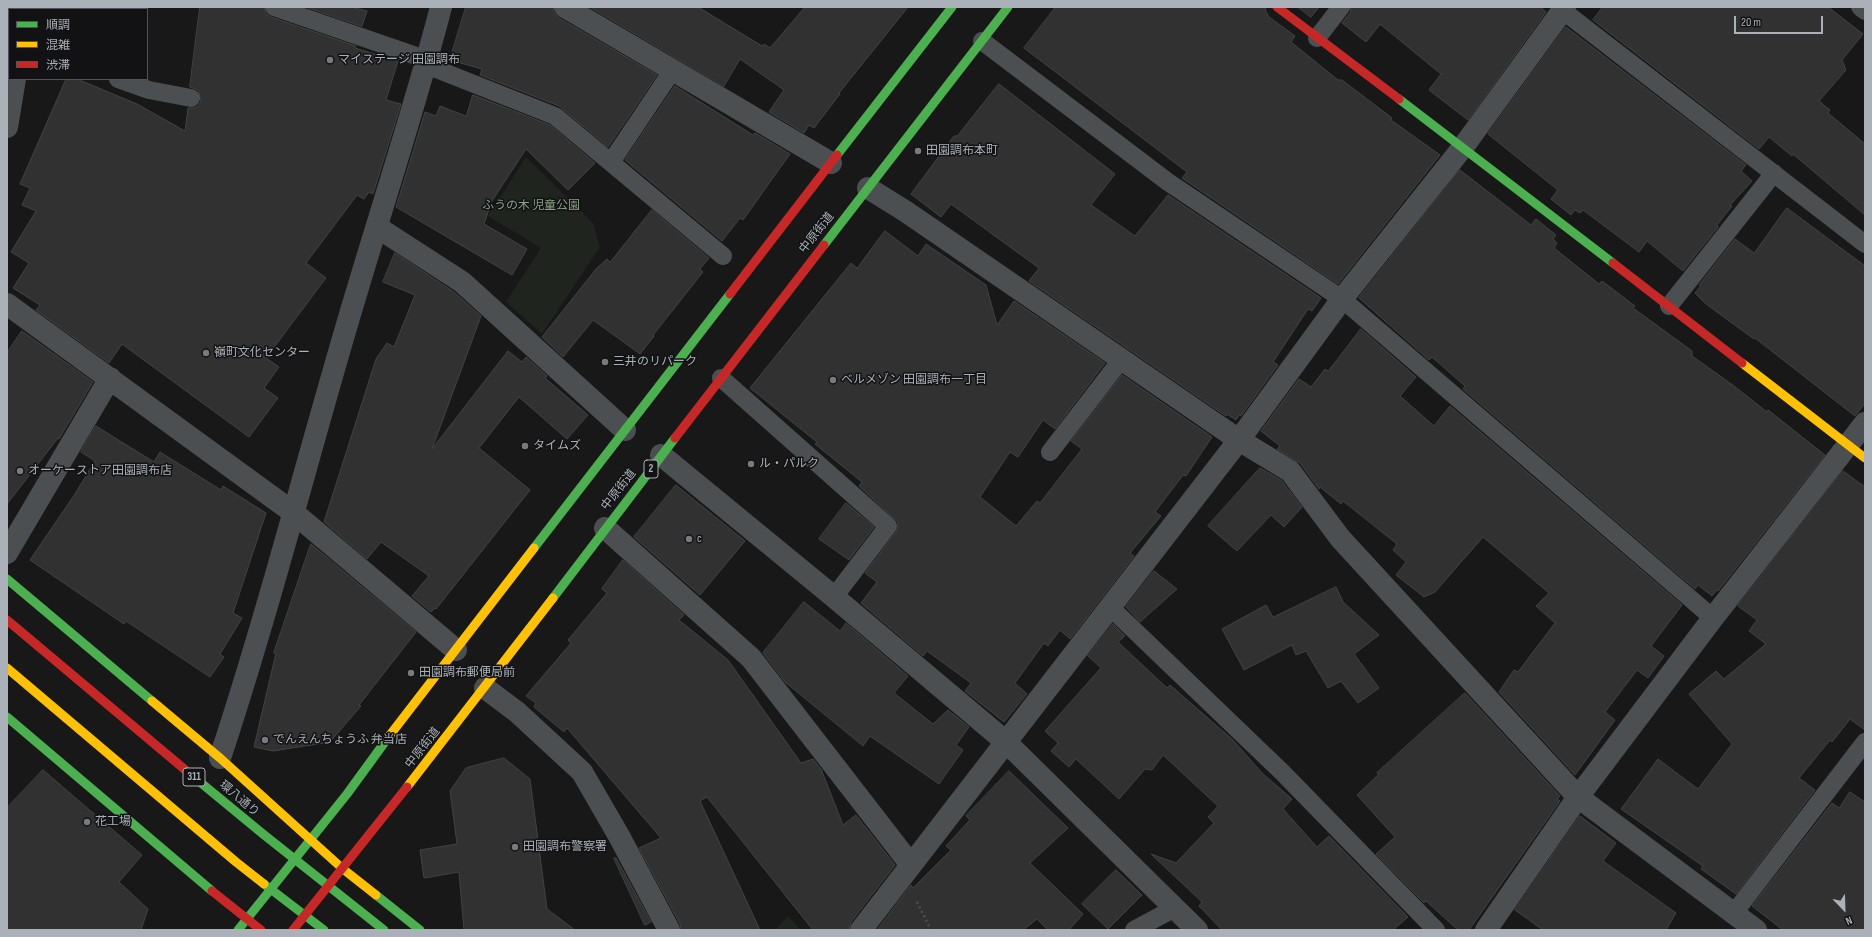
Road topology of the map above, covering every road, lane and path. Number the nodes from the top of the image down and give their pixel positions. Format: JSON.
{"nodes":[{"id":1,"x":274,"y":7,"type":"edge"},
{"id":2,"x":441,"y":7,"type":"edge"},
{"id":3,"x":565,"y":7,"type":"edge"},
{"id":4,"x":952,"y":7,"type":"edge"},
{"id":5,"x":1008,"y":7,"type":"edge"},
{"id":6,"x":1277,"y":7,"type":"edge"},
{"id":7,"x":1341,"y":7,"type":"edge"},
{"id":8,"x":1860,"y":7,"type":"edge"},
{"id":9,"x":1564,"y":8,"type":"edge"},
{"id":10,"x":1865,"y":11,"type":"edge"},
{"id":11,"x":1317,"y":38,"type":"junction"},
{"id":12,"x":982,"y":41,"type":"junction"},
{"id":13,"x":427,"y":62,"type":"junction"},
{"id":14,"x":672,"y":71,"type":"junction"},
{"id":15,"x":15,"y":80,"type":"edge"},
{"id":16,"x":121,"y":80,"type":"edge"},
{"id":17,"x":191,"y":98,"type":"dead end"},
{"id":18,"x":7,"y":127,"type":"edge"},
{"id":19,"x":1463,"y":147,"type":"junction"},
{"id":20,"x":610,"y":162,"type":"junction"},
{"id":21,"x":831,"y":163,"type":"junction"},
{"id":22,"x":1774,"y":173,"type":"junction"},
{"id":23,"x":868,"y":188,"type":"junction"},
{"id":24,"x":377,"y":227,"type":"junction"},
{"id":25,"x":1865,"y":244,"type":"edge"},
{"id":26,"x":723,"y":256,"type":"dead end"},
{"id":27,"x":1342,"y":299,"type":"junction"},
{"id":28,"x":7,"y":304,"type":"edge"},
{"id":29,"x":1669,"y":306,"type":"junction"},
{"id":30,"x":1121,"y":360,"type":"junction"},
{"id":31,"x":110,"y":378,"type":"junction"},
{"id":32,"x":721,"y":378,"type":"junction"},
{"id":33,"x":1865,"y":423,"type":"edge"},
{"id":34,"x":625,"y":430,"type":"junction"},
{"id":35,"x":1239,"y":440,"type":"junction"},
{"id":36,"x":1848,"y":445,"type":"junction"},
{"id":37,"x":1050,"y":452,"type":"dead end"},
{"id":38,"x":661,"y":455,"type":"junction"},
{"id":39,"x":1865,"y":458,"type":"edge"},
{"id":40,"x":294,"y":513,"type":"junction"},
{"id":41,"x":606,"y":528,"type":"junction"},
{"id":42,"x":7,"y":553,"type":"edge"},
{"id":43,"x":7,"y":579,"type":"edge"},
{"id":44,"x":834,"y":597,"type":"junction"},
{"id":45,"x":1110,"y":607,"type":"junction"},
{"id":46,"x":1713,"y":618,"type":"junction"},
{"id":47,"x":7,"y":620,"type":"edge"},
{"id":48,"x":456,"y":650,"type":"junction"},
{"id":49,"x":7,"y":668,"type":"edge"},
{"id":50,"x":485,"y":688,"type":"junction"},
{"id":51,"x":7,"y":717,"type":"edge"},
{"id":52,"x":1006,"y":742,"type":"junction"},
{"id":53,"x":1865,"y":742,"type":"edge"},
{"id":54,"x":220,"y":758,"type":"junction"},
{"id":55,"x":1578,"y":797,"type":"junction"},
{"id":56,"x":311,"y":839,"type":"junction"},
{"id":57,"x":911,"y":865,"type":"junction"},
{"id":58,"x":344,"y":869,"type":"junction"},
{"id":59,"x":1175,"y":908,"type":"junction"},
{"id":60,"x":1734,"y":913,"type":"junction"},
{"id":61,"x":246,"y":918,"type":"junction"},
{"id":62,"x":238,"y":930,"type":"edge"},
{"id":63,"x":261,"y":930,"type":"edge"},
{"id":64,"x":293,"y":930,"type":"edge"},
{"id":65,"x":324,"y":930,"type":"edge"},
{"id":66,"x":384,"y":930,"type":"edge"},
{"id":67,"x":420,"y":930,"type":"edge"},
{"id":68,"x":669,"y":930,"type":"edge"},
{"id":69,"x":861,"y":930,"type":"edge"},
{"id":70,"x":1134,"y":930,"type":"edge"},
{"id":71,"x":1197,"y":930,"type":"edge"},
{"id":72,"x":1436,"y":930,"type":"edge"},
{"id":73,"x":1486,"y":930,"type":"edge"},
{"id":74,"x":1756,"y":930,"type":"edge"}],
"edges":[{"from":1,"to":13,"type":"lane"},
{"from":2,"to":13,"type":"street"},
{"from":3,"to":14,"type":"street"},
{"from":4,"to":21,"type":"main road"},
{"from":5,"to":12,"type":"main road","name":"中原街道","number":"2"},
{"from":6,"to":11,"type":"main road"},
{"from":7,"to":11,"type":"lane"},
{"from":8,"to":10,"type":"lane"},
{"from":9,"to":19,"type":"street"},
{"from":9,"to":22,"type":"lane"},
{"from":11,"to":19,"type":"main road"},
{"from":12,"to":23,"type":"main road","name":"中原街道","number":"2"},
{"from":12,"to":27,"type":"lane"},
{"from":13,"to":20,"type":"lane"},
{"from":13,"to":24,"type":"street"},
{"from":14,"to":20,"type":"lane"},
{"from":14,"to":21,"type":"street"},
{"from":15,"to":18,"type":"street"},
{"from":16,"to":17,"type":"lane"},
{"from":19,"to":27,"type":"street"},
{"from":19,"to":29,"type":"main road"},
{"from":20,"to":26,"type":"lane"},
{"from":21,"to":34,"type":"main road"},
{"from":22,"to":25,"type":"lane"},
{"from":22,"to":29,"type":"lane"},
{"from":23,"to":30,"type":"street"},
{"from":23,"to":32,"type":"main road","name":"中原街道","number":"2"},
{"from":24,"to":34,"type":"street"},
{"from":24,"to":40,"type":"street"},
{"from":27,"to":35,"type":"street"},
{"from":27,"to":46,"type":"lane"},
{"from":28,"to":31,"type":"street"},
{"from":29,"to":36,"type":"main road"},
{"from":30,"to":35,"type":"street"},
{"from":30,"to":37,"type":"lane"},
{"from":31,"to":40,"type":"street"},
{"from":31,"to":42,"type":"street"},
{"from":32,"to":38,"type":"main road","name":"中原街道","number":"2"},
{"from":32,"to":44,"type":"lane"},
{"from":33,"to":36,"type":"street"},
{"from":34,"to":48,"type":"main road"},
{"from":35,"to":45,"type":"street"},
{"from":35,"to":55,"type":"street"},
{"from":36,"to":39,"type":"main road"},
{"from":36,"to":46,"type":"street"},
{"from":38,"to":41,"type":"main road","name":"中原街道","number":"2"},
{"from":38,"to":44,"type":"street"},
{"from":40,"to":48,"type":"street"},
{"from":40,"to":54,"type":"street"},
{"from":41,"to":50,"type":"main road","name":"中原街道","number":"2"},
{"from":41,"to":57,"type":"street"},
{"from":43,"to":54,"type":"main road"},
{"from":44,"to":52,"type":"street"},
{"from":45,"to":52,"type":"street"},
{"from":45,"to":72,"type":"lane"},
{"from":46,"to":55,"type":"street"},
{"from":47,"to":66,"type":"main road","name":"環八通り","number":"311"},
{"from":48,"to":56,"type":"main road"},
{"from":49,"to":65,"type":"main road"},
{"from":50,"to":58,"type":"main road","name":"中原街道","number":"2"},
{"from":50,"to":68,"type":"street"},
{"from":51,"to":61,"type":"main road"},
{"from":52,"to":57,"type":"street"},
{"from":52,"to":59,"type":"street"},
{"from":53,"to":60,"type":"lane"},
{"from":54,"to":56,"type":"main road"},
{"from":55,"to":60,"type":"street"},
{"from":55,"to":73,"type":"street"},
{"from":56,"to":58,"type":"main road"},
{"from":56,"to":61,"type":"main road"},
{"from":57,"to":69,"type":"street"},
{"from":58,"to":64,"type":"main road","name":"中原街道","number":"2"},
{"from":58,"to":67,"type":"main road"},
{"from":59,"to":70,"type":"lane"},
{"from":59,"to":71,"type":"street"},
{"from":60,"to":74,"type":"street"},
{"from":61,"to":62,"type":"main road"},
{"from":61,"to":63,"type":"main road"}]}
